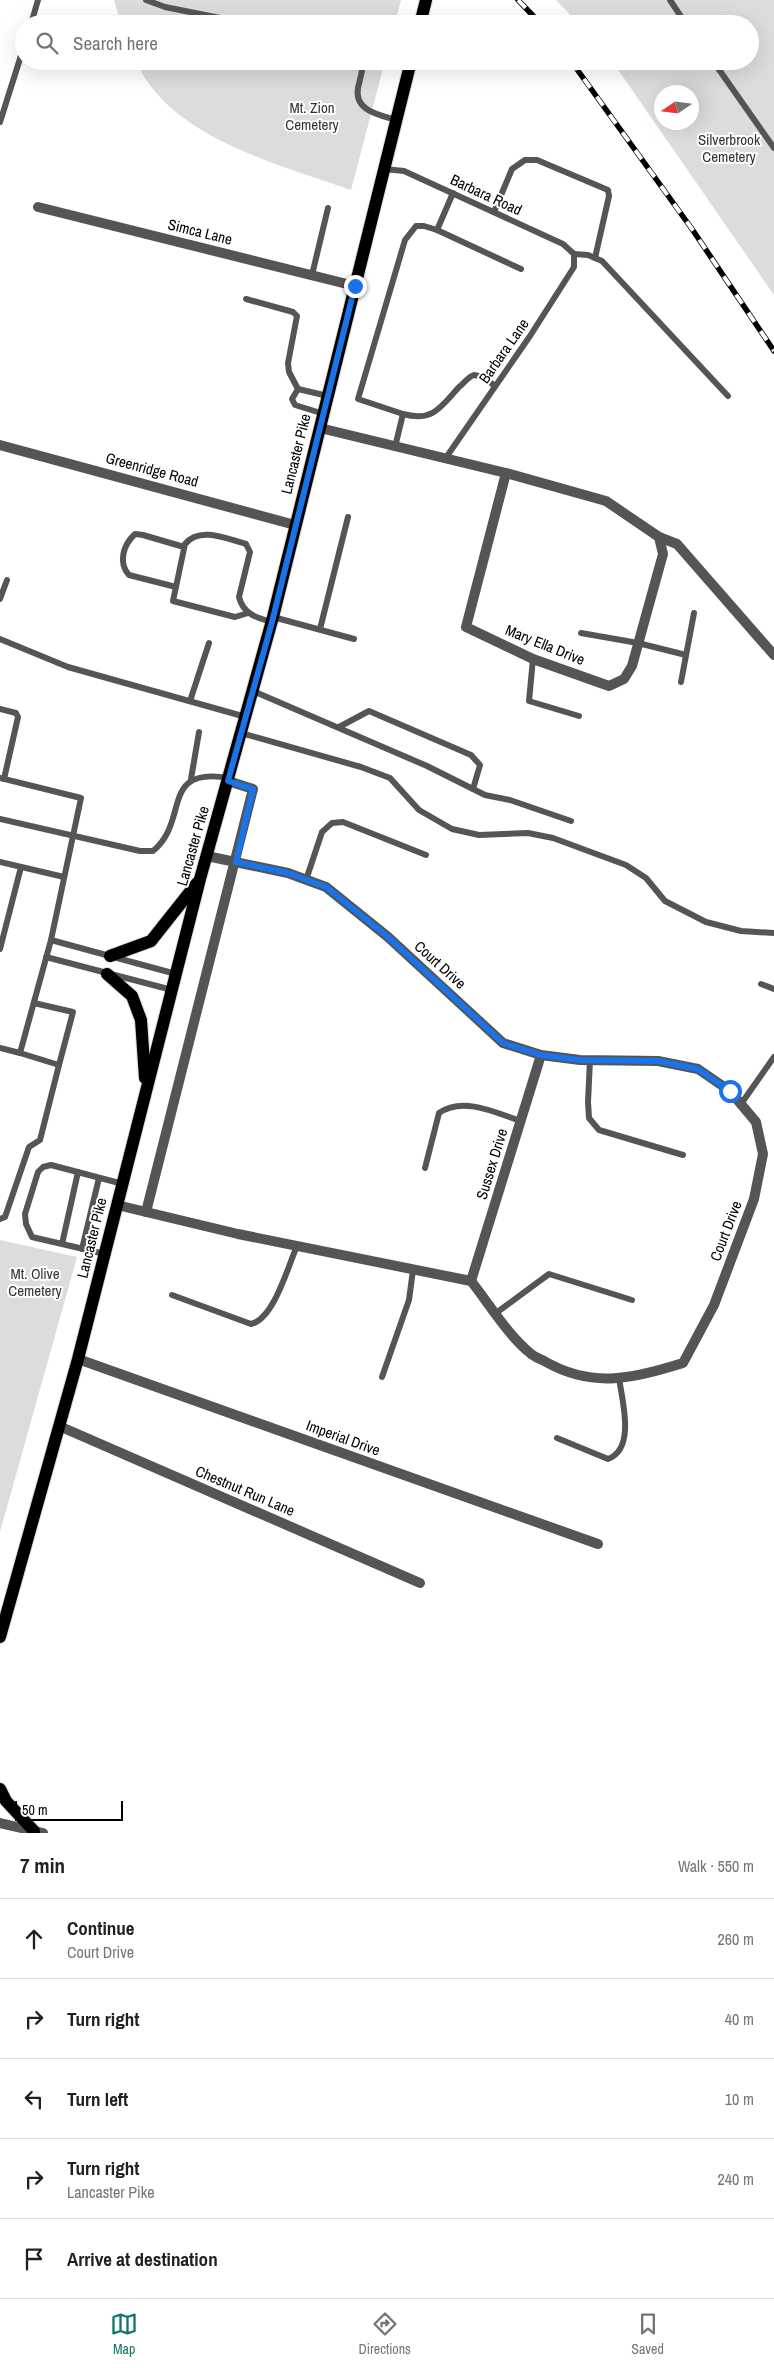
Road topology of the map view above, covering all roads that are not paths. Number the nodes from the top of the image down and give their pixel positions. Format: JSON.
{"nodes":[{"id":1,"x":38,"y":0,"type":"edge"},
{"id":2,"x":146,"y":0,"type":"edge"},
{"id":3,"x":426,"y":0,"type":"edge"},
{"id":4,"x":670,"y":0,"type":"edge"},
{"id":5,"x":34,"y":15,"type":"edge"},
{"id":6,"x":205,"y":15,"type":"edge"},
{"id":7,"x":422,"y":15,"type":"edge"},
{"id":8,"x":680,"y":15,"type":"edge"},
{"id":9,"x":16,"y":70,"type":"edge"},
{"id":10,"x":361,"y":70,"type":"edge"},
{"id":11,"x":409,"y":70,"type":"edge"},
{"id":12,"x":719,"y":70,"type":"edge"},
{"id":13,"x":396,"y":120,"type":"junction"},
{"id":14,"x":0,"y":122,"type":"edge"},
{"id":15,"x":774,"y":148,"type":"edge"},
{"id":16,"x":384,"y":169,"type":"junction"},
{"id":17,"x":453,"y":193,"type":"junction"},
{"id":18,"x":38,"y":207,"type":"dead end"},
{"id":19,"x":328,"y":208,"type":"dead end"},
{"id":20,"x":494,"y":212,"type":"junction"},
{"id":21,"x":437,"y":230,"type":"junction"},
{"id":22,"x":574,"y":254,"type":"junction"},
{"id":23,"x":595,"y":258,"type":"junction"},
{"id":24,"x":521,"y":269,"type":"dead end"},
{"id":25,"x":312,"y":275,"type":"junction"},
{"id":26,"x":355,"y":286,"type":"junction"},
{"id":27,"x":246,"y":299,"type":"dead end"},
{"id":28,"x":495,"y":386,"type":"junction"},
{"id":29,"x":298,"y":389,"type":"junction"},
{"id":30,"x":328,"y":396,"type":"junction"},
{"id":31,"x":728,"y":396,"type":"dead end"},
{"id":32,"x":324,"y":414,"type":"junction"},
{"id":33,"x":403,"y":414,"type":"junction"},
{"id":34,"x":320,"y":428,"type":"junction"},
{"id":35,"x":0,"y":445,"type":"edge"},
{"id":36,"x":395,"y":447,"type":"junction"},
{"id":37,"x":445,"y":459,"type":"junction"},
{"id":38,"x":506,"y":473,"type":"junction"},
{"id":39,"x":348,"y":517,"type":"dead end"},
{"id":40,"x":295,"y":525,"type":"junction"},
{"id":41,"x":659,"y":537,"type":"junction"},
{"id":42,"x":184,"y":547,"type":"junction"},
{"id":43,"x":6,"y":580,"type":"dead end"},
{"id":44,"x":176,"y":587,"type":"junction"},
{"id":45,"x":0,"y":599,"type":"edge"},
{"id":46,"x":248,"y":612,"type":"junction"},
{"id":47,"x":694,"y":612,"type":"dead end"},
{"id":48,"x":272,"y":620,"type":"junction"},
{"id":49,"x":320,"y":629,"type":"junction"},
{"id":50,"x":581,"y":633,"type":"dead end"},
{"id":51,"x":0,"y":639,"type":"edge"},
{"id":52,"x":354,"y":639,"type":"dead end"},
{"id":53,"x":209,"y":643,"type":"dead end"},
{"id":54,"x":638,"y":643,"type":"junction"},
{"id":55,"x":686,"y":655,"type":"junction"},
{"id":56,"x":774,"y":656,"type":"edge"},
{"id":57,"x":534,"y":659,"type":"junction"},
{"id":58,"x":680,"y":682,"type":"dead end"},
{"id":59,"x":253,"y":691,"type":"junction"},
{"id":60,"x":190,"y":701,"type":"junction"},
{"id":61,"x":0,"y":709,"type":"edge"},
{"id":62,"x":579,"y":716,"type":"dead end"},
{"id":63,"x":246,"y":717,"type":"junction"},
{"id":64,"x":339,"y":728,"type":"junction"},
{"id":65,"x":199,"y":732,"type":"dead end"},
{"id":66,"x":241,"y":734,"type":"junction"},
{"id":67,"x":2,"y":778,"type":"edge"},
{"id":68,"x":191,"y":779,"type":"junction"},
{"id":69,"x":228,"y":779,"type":"junction"},
{"id":70,"x":473,"y":789,"type":"junction"},
{"id":71,"x":0,"y":819,"type":"edge"},
{"id":72,"x":571,"y":821,"type":"dead end"},
{"id":73,"x":72,"y":836,"type":"junction"},
{"id":74,"x":426,"y":854,"type":"dead end"},
{"id":75,"x":207,"y":856,"type":"junction"},
{"id":76,"x":0,"y":862,"type":"edge"},
{"id":77,"x":236,"y":862,"type":"junction"},
{"id":78,"x":21,"y":867,"type":"junction"},
{"id":79,"x":64,"y":877,"type":"junction"},
{"id":80,"x":200,"y":880,"type":"junction"},
{"id":81,"x":306,"y":880,"type":"junction"},
{"id":82,"x":774,"y":933,"type":"edge"},
{"id":83,"x":51,"y":940,"type":"junction"},
{"id":84,"x":0,"y":949,"type":"edge"},
{"id":85,"x":110,"y":956,"type":"junction"},
{"id":86,"x":46,"y":957,"type":"junction"},
{"id":87,"x":107,"y":974,"type":"junction"},
{"id":88,"x":176,"y":974,"type":"junction"},
{"id":89,"x":761,"y":984,"type":"dead end"},
{"id":90,"x":774,"y":989,"type":"edge"},
{"id":91,"x":172,"y":990,"type":"junction"},
{"id":92,"x":34,"y":1003,"type":"junction"},
{"id":93,"x":0,"y":1048,"type":"edge"},
{"id":94,"x":20,"y":1053,"type":"junction"},
{"id":95,"x":541,"y":1055,"type":"junction"},
{"id":96,"x":774,"y":1057,"type":"edge"},
{"id":97,"x":590,"y":1060,"type":"junction"},
{"id":98,"x":58,"y":1064,"type":"junction"},
{"id":99,"x":146,"y":1090,"type":"junction"},
{"id":100,"x":741,"y":1104,"type":"junction"},
{"id":101,"x":521,"y":1121,"type":"junction"},
{"id":102,"x":684,"y":1155,"type":"dead end"},
{"id":103,"x":425,"y":1168,"type":"dead end"},
{"id":104,"x":78,"y":1172,"type":"junction"},
{"id":105,"x":99,"y":1178,"type":"junction"},
{"id":106,"x":123,"y":1184,"type":"junction"},
{"id":107,"x":117,"y":1205,"type":"junction"},
{"id":108,"x":146,"y":1212,"type":"junction"},
{"id":109,"x":0,"y":1219,"type":"edge"},
{"id":110,"x":62,"y":1244,"type":"junction"},
{"id":111,"x":297,"y":1246,"type":"junction"},
{"id":112,"x":82,"y":1249,"type":"junction"},
{"id":113,"x":105,"y":1254,"type":"junction"},
{"id":114,"x":414,"y":1270,"type":"junction"},
{"id":115,"x":471,"y":1281,"type":"junction"},
{"id":116,"x":172,"y":1294,"type":"dead end"},
{"id":117,"x":632,"y":1300,"type":"dead end"},
{"id":118,"x":496,"y":1313,"type":"junction"},
{"id":119,"x":78,"y":1359,"type":"junction"},
{"id":120,"x":382,"y":1377,"type":"dead end"},
{"id":121,"x":620,"y":1378,"type":"junction"},
{"id":122,"x":59,"y":1426,"type":"junction"},
{"id":123,"x":557,"y":1438,"type":"dead end"},
{"id":124,"x":598,"y":1544,"type":"dead end"},
{"id":125,"x":420,"y":1583,"type":"dead end"},
{"id":126,"x":0,"y":1637,"type":"edge"},
{"id":127,"x":0,"y":1789,"type":"edge"},
{"id":128,"x":0,"y":1823,"type":"edge"},
{"id":129,"x":38,"y":1832,"type":"edge"}],
"edges":[{"from":1,"to":5,"type":"lane"},
{"from":2,"to":6,"type":"lane"},
{"from":3,"to":7,"type":"main road"},
{"from":4,"to":8,"type":"lane"},
{"from":9,"to":14,"type":"lane"},
{"from":10,"to":13,"type":"lane"},
{"from":11,"to":13,"type":"main road","name":"Lancaster Pike"},
{"from":12,"to":15,"type":"lane"},
{"from":13,"to":16,"type":"main road","name":"Lancaster Pike"},
{"from":16,"to":17,"type":"lane","name":"Barbara Road"},
{"from":16,"to":26,"type":"main road","name":"Lancaster Pike"},
{"from":17,"to":20,"type":"lane","name":"Barbara Road"},
{"from":17,"to":21,"type":"lane"},
{"from":18,"to":25,"type":"street","name":"Simca Lane"},
{"from":19,"to":25,"type":"lane"},
{"from":20,"to":22,"type":"lane","name":"Barbara Road"},
{"from":20,"to":23,"type":"lane"},
{"from":21,"to":24,"type":"lane"},
{"from":21,"to":33,"type":"lane"},
{"from":22,"to":23,"type":"lane"},
{"from":22,"to":28,"type":"lane","name":"Barbara Lane"},
{"from":23,"to":31,"type":"lane"},
{"from":25,"to":26,"type":"street","name":"Simca Lane"},
{"from":26,"to":30,"type":"main road","name":"Lancaster Pike"},
{"from":27,"to":29,"type":"lane"},
{"from":28,"to":33,"type":"lane"},
{"from":28,"to":37,"type":"lane","name":"Barbara Lane"},
{"from":29,"to":30,"type":"lane"},
{"from":29,"to":32,"type":"lane"},
{"from":30,"to":32,"type":"main road","name":"Lancaster Pike"},
{"from":32,"to":34,"type":"main road","name":"Lancaster Pike"},
{"from":33,"to":36,"type":"lane"},
{"from":34,"to":36,"type":"street"},
{"from":34,"to":40,"type":"main road","name":"Lancaster Pike"},
{"from":35,"to":40,"type":"street","name":"Greenridge Road"},
{"from":36,"to":37,"type":"street"},
{"from":37,"to":38,"type":"street"},
{"from":38,"to":41,"type":"street"},
{"from":38,"to":57,"type":"street","name":"Mary Ella Drive"},
{"from":39,"to":49,"type":"lane"},
{"from":40,"to":48,"type":"main road","name":"Lancaster Pike"},
{"from":41,"to":54,"type":"street","name":"Mary Ella Drive"},
{"from":41,"to":56,"type":"street"},
{"from":42,"to":44,"type":"lane"},
{"from":42,"to":44,"type":"lane"},
{"from":42,"to":46,"type":"lane"},
{"from":43,"to":45,"type":"lane"},
{"from":44,"to":46,"type":"lane"},
{"from":46,"to":48,"type":"lane"},
{"from":47,"to":55,"type":"lane"},
{"from":48,"to":49,"type":"lane"},
{"from":48,"to":59,"type":"main road","name":"Lancaster Pike"},
{"from":49,"to":52,"type":"lane"},
{"from":50,"to":54,"type":"lane"},
{"from":51,"to":60,"type":"lane"},
{"from":53,"to":60,"type":"lane"},
{"from":54,"to":55,"type":"lane"},
{"from":54,"to":57,"type":"street","name":"Mary Ella Drive"},
{"from":55,"to":58,"type":"lane"},
{"from":57,"to":62,"type":"lane"},
{"from":59,"to":63,"type":"main road","name":"Lancaster Pike"},
{"from":59,"to":64,"type":"lane"},
{"from":60,"to":63,"type":"lane"},
{"from":61,"to":67,"type":"lane"},
{"from":63,"to":66,"type":"main road","name":"Lancaster Pike"},
{"from":64,"to":70,"type":"lane"},
{"from":64,"to":70,"type":"lane"},
{"from":65,"to":68,"type":"lane"},
{"from":66,"to":69,"type":"main road","name":"Lancaster Pike"},
{"from":66,"to":82,"type":"lane"},
{"from":67,"to":73,"type":"lane"},
{"from":68,"to":69,"type":"lane"},
{"from":68,"to":73,"type":"lane"},
{"from":69,"to":75,"type":"main road","name":"Lancaster Pike"},
{"from":69,"to":77,"type":"street"},
{"from":70,"to":72,"type":"lane"},
{"from":71,"to":73,"type":"lane"},
{"from":73,"to":79,"type":"lane"},
{"from":74,"to":81,"type":"lane"},
{"from":75,"to":77,"type":"street","name":"Court Drive"},
{"from":75,"to":80,"type":"main road","name":"Lancaster Pike"},
{"from":76,"to":78,"type":"lane"},
{"from":77,"to":81,"type":"street","name":"Court Drive"},
{"from":77,"to":108,"type":"street"},
{"from":78,"to":79,"type":"lane"},
{"from":78,"to":84,"type":"lane"},
{"from":79,"to":83,"type":"lane"},
{"from":80,"to":85,"type":"main road"},
{"from":80,"to":88,"type":"main road","name":"Lancaster Pike"},
{"from":81,"to":95,"type":"street","name":"Court Drive"},
{"from":83,"to":85,"type":"lane"},
{"from":83,"to":86,"type":"lane"},
{"from":85,"to":88,"type":"lane"},
{"from":86,"to":87,"type":"lane"},
{"from":86,"to":92,"type":"lane"},
{"from":87,"to":91,"type":"lane"},
{"from":87,"to":99,"type":"main road"},
{"from":88,"to":91,"type":"main road","name":"Lancaster Pike"},
{"from":89,"to":90,"type":"lane"},
{"from":91,"to":99,"type":"main road","name":"Lancaster Pike"},
{"from":92,"to":94,"type":"lane"},
{"from":92,"to":98,"type":"lane"},
{"from":93,"to":94,"type":"lane"},
{"from":94,"to":98,"type":"lane"},
{"from":95,"to":97,"type":"street","name":"Court Drive"},
{"from":95,"to":101,"type":"street","name":"Sussex Drive"},
{"from":96,"to":100,"type":"lane"},
{"from":97,"to":100,"type":"street","name":"Court Drive"},
{"from":97,"to":102,"type":"lane"},
{"from":98,"to":109,"type":"lane"},
{"from":99,"to":106,"type":"main road","name":"Lancaster Pike"},
{"from":100,"to":121,"type":"street","name":"Court Drive"},
{"from":101,"to":103,"type":"lane"},
{"from":101,"to":115,"type":"street","name":"Sussex Drive"},
{"from":104,"to":105,"type":"lane"},
{"from":104,"to":110,"type":"lane"},
{"from":104,"to":110,"type":"lane"},
{"from":105,"to":106,"type":"lane"},
{"from":105,"to":112,"type":"lane"},
{"from":106,"to":107,"type":"main road","name":"Lancaster Pike"},
{"from":107,"to":108,"type":"street"},
{"from":107,"to":113,"type":"main road","name":"Lancaster Pike"},
{"from":108,"to":111,"type":"street"},
{"from":110,"to":112,"type":"lane"},
{"from":111,"to":114,"type":"street"},
{"from":111,"to":116,"type":"lane"},
{"from":112,"to":113,"type":"lane"},
{"from":113,"to":119,"type":"main road","name":"Lancaster Pike"},
{"from":114,"to":115,"type":"street"},
{"from":114,"to":120,"type":"lane"},
{"from":115,"to":118,"type":"street","name":"Court Drive"},
{"from":117,"to":118,"type":"lane"},
{"from":118,"to":121,"type":"street","name":"Court Drive"},
{"from":119,"to":122,"type":"main road","name":"Lancaster Pike"},
{"from":119,"to":124,"type":"street","name":"Imperial Drive"},
{"from":121,"to":123,"type":"lane"},
{"from":122,"to":125,"type":"street","name":"Chestnut Run Lane"},
{"from":122,"to":126,"type":"main road","name":"Lancaster Pike"},
{"from":127,"to":129,"type":"main road"},
{"from":128,"to":129,"type":"street"}]}
